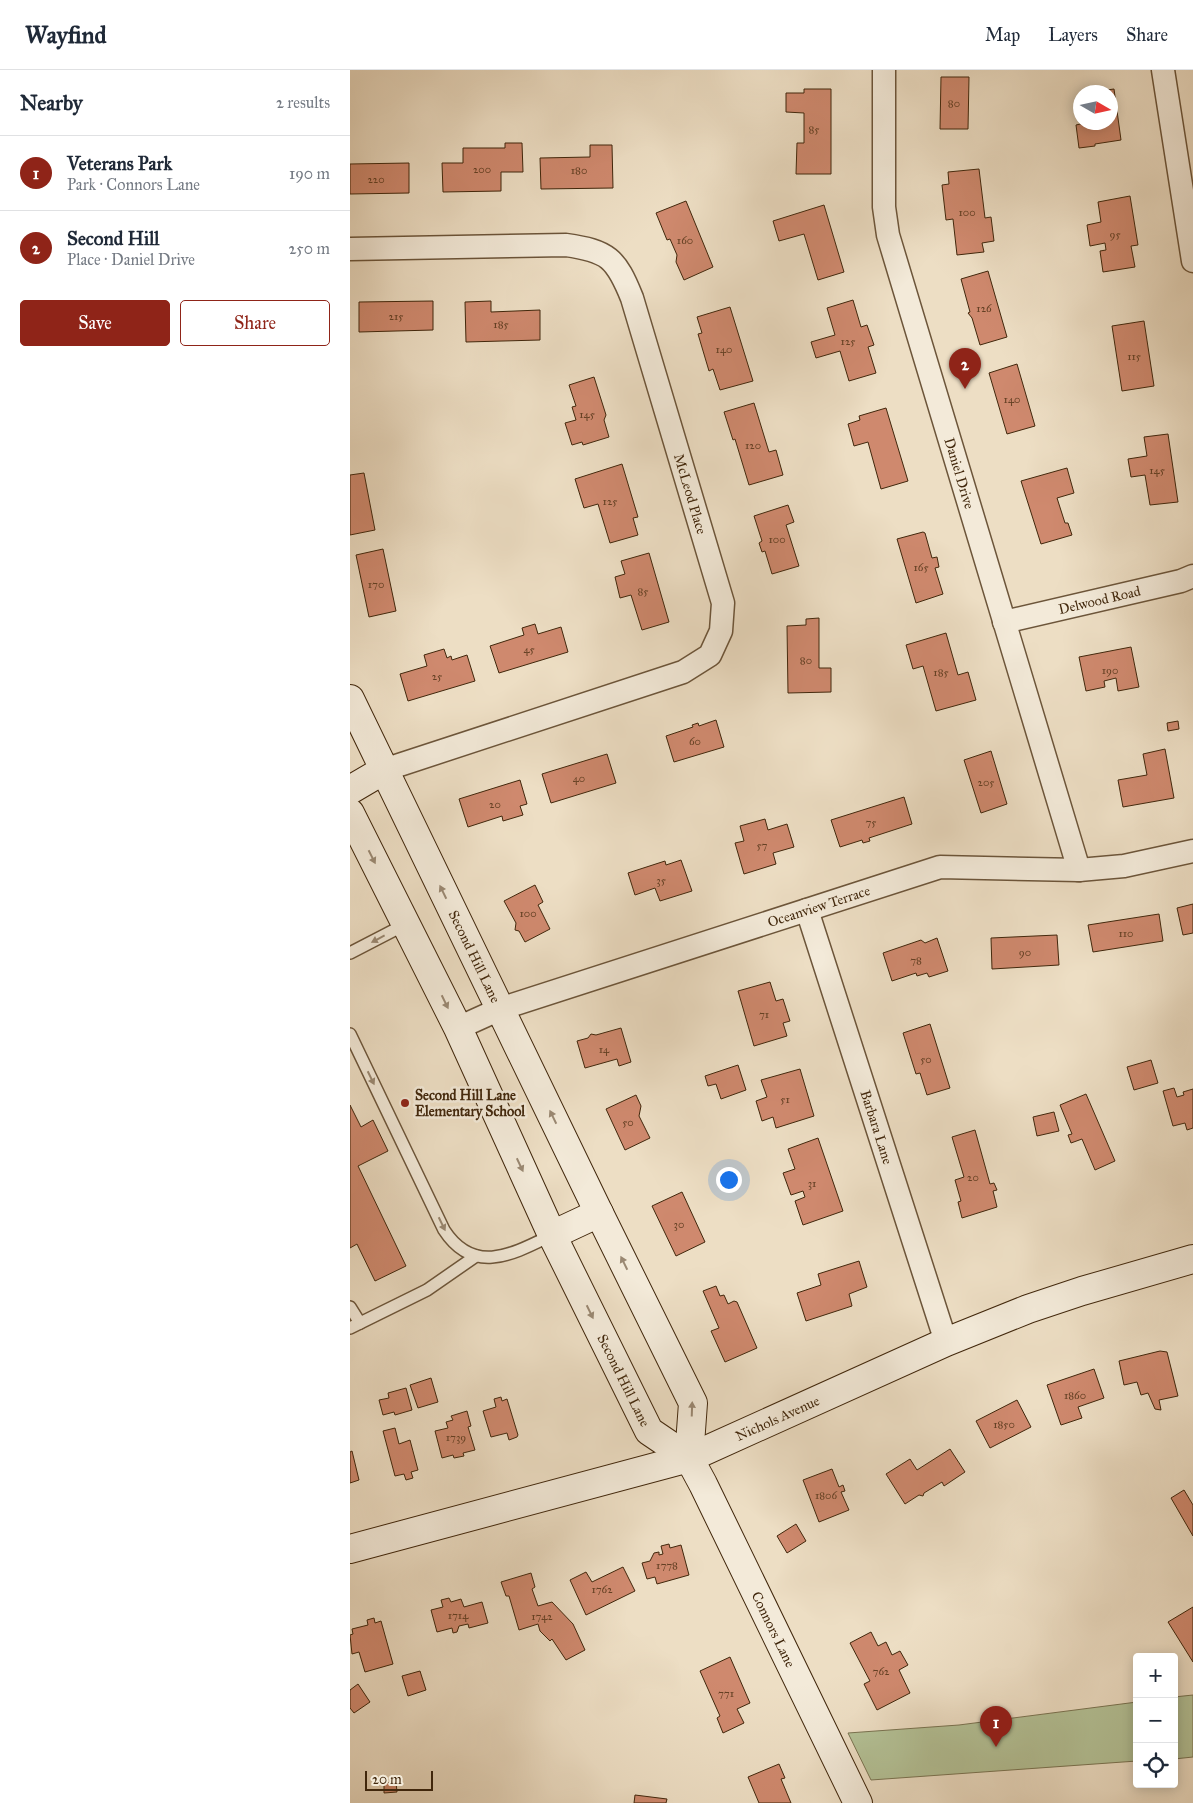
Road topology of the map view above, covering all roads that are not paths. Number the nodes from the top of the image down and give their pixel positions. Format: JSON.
{"nodes":[{"id":1,"x":884,"y":70,"type":"edge"},
{"id":2,"x":1163,"y":70,"type":"edge"},
{"id":3,"x":350,"y":249,"type":"edge"},
{"id":4,"x":1193,"y":261,"type":"edge"},
{"id":5,"x":1193,"y":576,"type":"edge"},
{"id":6,"x":1004,"y":622,"type":"junction"},
{"id":7,"x":350,"y":699,"type":"edge"},
{"id":8,"x":384,"y":770,"type":"junction"},
{"id":9,"x":350,"y":790,"type":"edge"},
{"id":10,"x":350,"y":813,"type":"edge"},
{"id":11,"x":1193,"y":851,"type":"edge"},
{"id":12,"x":1079,"y":870,"type":"junction"},
{"id":13,"x":807,"y":910,"type":"junction"},
{"id":14,"x":406,"y":924,"type":"junction"},
{"id":15,"x":350,"y":954,"type":"edge"},
{"id":16,"x":500,"y":1009,"type":"junction"},
{"id":17,"x":458,"y":1028,"type":"junction"},
{"id":18,"x":350,"y":1034,"type":"edge"},
{"id":19,"x":599,"y":1213,"type":"junction"},
{"id":20,"x":552,"y":1235,"type":"junction"},
{"id":21,"x":476,"y":1256,"type":"junction"},
{"id":22,"x":1193,"y":1259,"type":"edge"},
{"id":23,"x":350,"y":1307,"type":"edge"},
{"id":24,"x":355,"y":1326,"type":"edge"},
{"id":25,"x":946,"y":1342,"type":"junction"},
{"id":26,"x":689,"y":1458,"type":"junction"},
{"id":27,"x":350,"y":1549,"type":"edge"},
{"id":28,"x":858,"y":1803,"type":"edge"}],
"edges":[{"from":1,"to":6,"type":"street","name":"Daniel Drive"},
{"from":2,"to":4,"type":"street"},
{"from":3,"to":8,"type":"street","name":"McLeod Place"},
{"from":5,"to":6,"type":"street","name":"Delwood Road"},
{"from":6,"to":12,"type":"street","name":"Daniel Drive"},
{"from":7,"to":8,"type":"street","name":"Second Hill Lane"},
{"from":8,"to":9,"type":"street"},
{"from":16,"to":8,"type":"street","name":"Second Hill Lane","one_way":true},
{"from":10,"to":14,"type":"street","name":"Second Hill Lane","one_way":true},
{"from":11,"to":12,"type":"street","name":"Oceanview Terrace"},
{"from":12,"to":13,"type":"street","name":"Oceanview Terrace"},
{"from":13,"to":16,"type":"street","name":"Oceanview Terrace"},
{"from":13,"to":25,"type":"street","name":"Barbara Lane"},
{"from":14,"to":15,"type":"lane","one_way":true},
{"from":14,"to":17,"type":"street","name":"Second Hill Lane","one_way":true},
{"from":16,"to":17,"type":"street","name":"Oceanview Terrace"},
{"from":19,"to":16,"type":"street","name":"Second Hill Lane","one_way":true},
{"from":17,"to":20,"type":"street","name":"Second Hill Lane","one_way":true},
{"from":18,"to":21,"type":"lane","one_way":true},
{"from":19,"to":20,"type":"street"},
{"from":26,"to":19,"type":"street","name":"Second Hill Lane","one_way":true},
{"from":20,"to":21,"type":"lane"},
{"from":20,"to":26,"type":"street","name":"Second Hill Lane","one_way":true},
{"from":21,"to":24,"type":"lane"},
{"from":22,"to":25,"type":"street","name":"Nichols Avenue"},
{"from":23,"to":24,"type":"lane"},
{"from":25,"to":26,"type":"street","name":"Nichols Avenue"},
{"from":26,"to":27,"type":"street","name":"Nichols Avenue"},
{"from":26,"to":28,"type":"street","name":"Connors Lane"}]}
